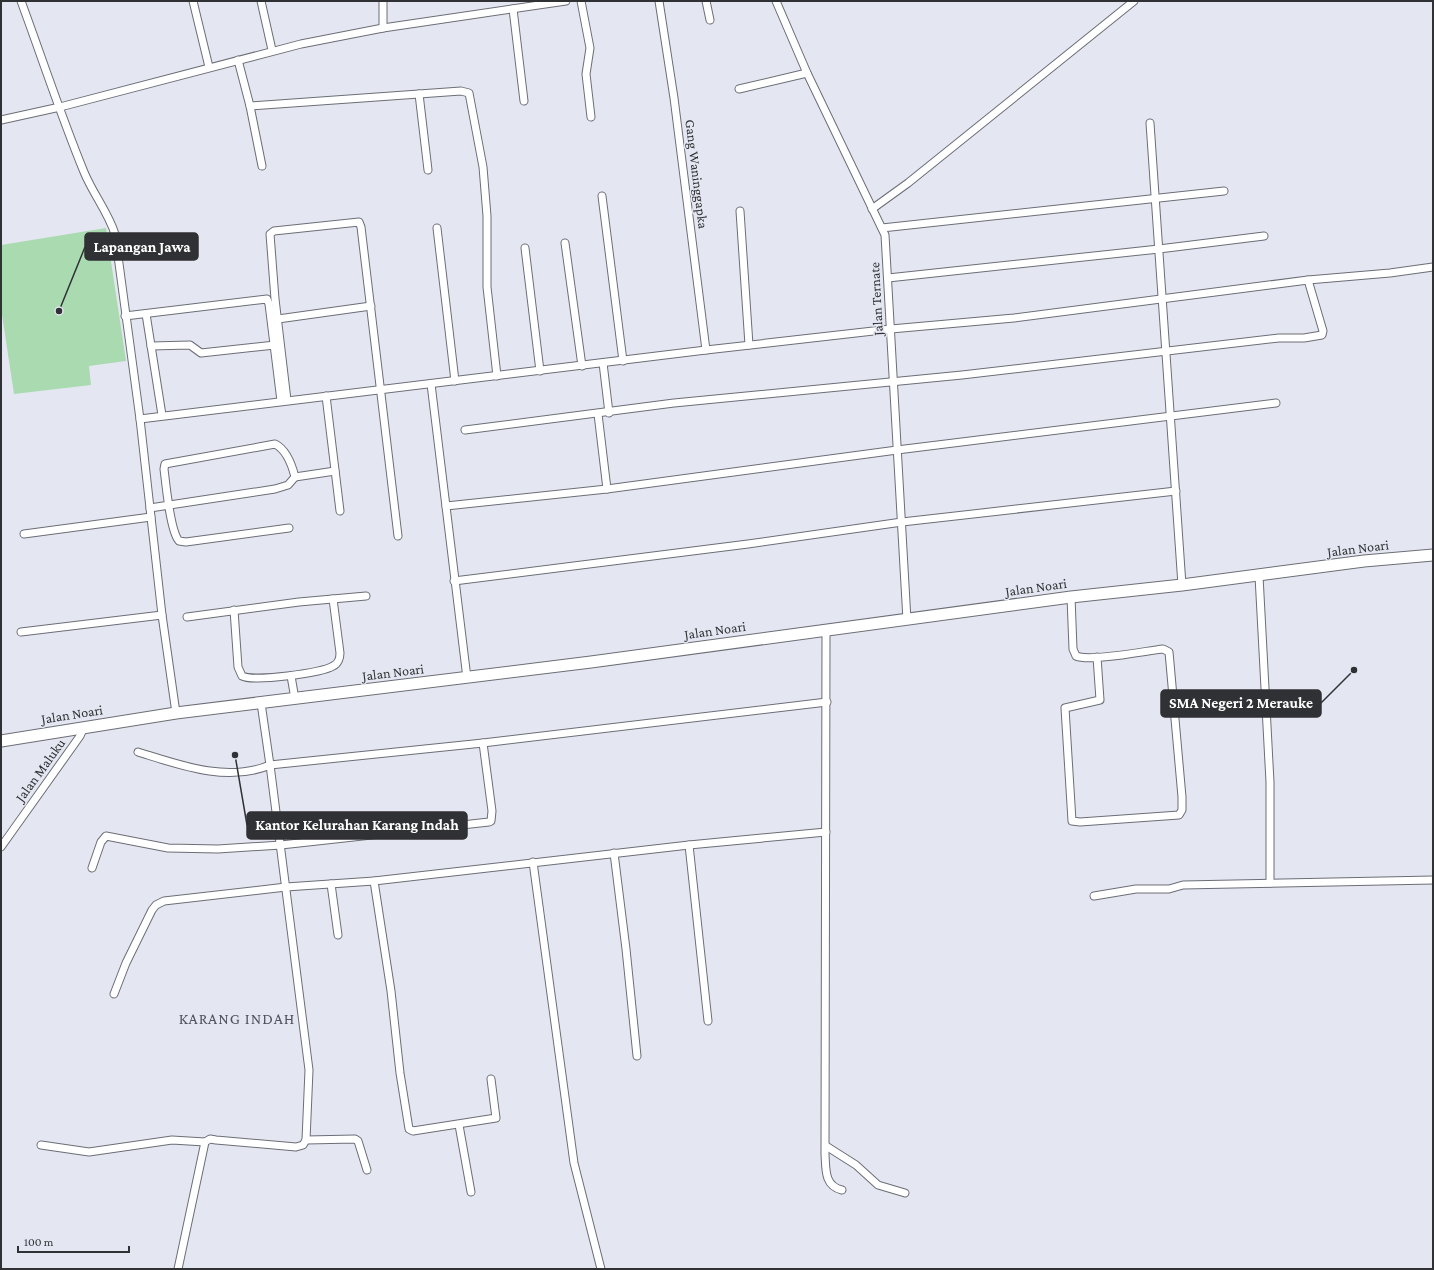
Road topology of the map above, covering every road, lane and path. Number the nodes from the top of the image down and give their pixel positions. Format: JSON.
{"nodes":[{"id":1,"x":21,"y":1,"type":"edge"},
{"id":2,"x":193,"y":1,"type":"edge"},
{"id":3,"x":261,"y":1,"type":"edge"},
{"id":4,"x":383,"y":1,"type":"edge"},
{"id":5,"x":566,"y":1,"type":"edge"},
{"id":6,"x":582,"y":1,"type":"edge"},
{"id":7,"x":658,"y":1,"type":"edge"},
{"id":8,"x":706,"y":1,"type":"edge"},
{"id":9,"x":776,"y":1,"type":"edge"},
{"id":10,"x":1134,"y":1,"type":"edge"},
{"id":11,"x":537,"y":3,"type":"edge"},
{"id":12,"x":513,"y":9,"type":"junction"},
{"id":13,"x":710,"y":20,"type":"dead end"},
{"id":14,"x":383,"y":28,"type":"junction"},
{"id":15,"x":272,"y":50,"type":"junction"},
{"id":16,"x":238,"y":60,"type":"junction"},
{"id":17,"x":209,"y":67,"type":"junction"},
{"id":18,"x":807,"y":73,"type":"junction"},
{"id":19,"x":739,"y":89,"type":"dead end"},
{"id":20,"x":419,"y":94,"type":"junction"},
{"id":21,"x":524,"y":101,"type":"dead end"},
{"id":22,"x":250,"y":106,"type":"junction"},
{"id":23,"x":60,"y":107,"type":"junction"},
{"id":24,"x":591,"y":117,"type":"dead end"},
{"id":25,"x":1,"y":120,"type":"edge"},
{"id":26,"x":1150,"y":124,"type":"dead end"},
{"id":27,"x":262,"y":166,"type":"dead end"},
{"id":28,"x":428,"y":170,"type":"dead end"},
{"id":29,"x":1224,"y":191,"type":"dead end"},
{"id":30,"x":602,"y":196,"type":"dead end"},
{"id":31,"x":1155,"y":197,"type":"junction"},
{"id":32,"x":872,"y":210,"type":"junction"},
{"id":33,"x":740,"y":211,"type":"dead end"},
{"id":34,"x":437,"y":228,"type":"dead end"},
{"id":35,"x":882,"y":228,"type":"junction"},
{"id":36,"x":1264,"y":236,"type":"dead end"},
{"id":37,"x":565,"y":243,"type":"dead end"},
{"id":38,"x":524,"y":248,"type":"dead end"},
{"id":39,"x":1159,"y":249,"type":"junction"},
{"id":40,"x":1433,"y":266,"type":"edge"},
{"id":41,"x":888,"y":278,"type":"junction"},
{"id":42,"x":1308,"y":280,"type":"junction"},
{"id":43,"x":1163,"y":299,"type":"junction"},
{"id":44,"x":371,"y":306,"type":"junction"},
{"id":45,"x":144,"y":314,"type":"junction"},
{"id":46,"x":126,"y":315,"type":"junction"},
{"id":47,"x":278,"y":319,"type":"junction"},
{"id":48,"x":891,"y":329,"type":"junction"},
{"id":49,"x":275,"y":345,"type":"junction"},
{"id":50,"x":151,"y":346,"type":"junction"},
{"id":51,"x":749,"y":346,"type":"junction"},
{"id":52,"x":706,"y":350,"type":"junction"},
{"id":53,"x":1166,"y":352,"type":"junction"},
{"id":54,"x":623,"y":360,"type":"junction"},
{"id":55,"x":604,"y":364,"type":"junction"},
{"id":56,"x":582,"y":366,"type":"junction"},
{"id":57,"x":540,"y":371,"type":"junction"},
{"id":58,"x":497,"y":376,"type":"junction"},
{"id":59,"x":455,"y":381,"type":"junction"},
{"id":60,"x":893,"y":382,"type":"junction"},
{"id":61,"x":431,"y":384,"type":"junction"},
{"id":62,"x":379,"y":389,"type":"junction"},
{"id":63,"x":326,"y":396,"type":"junction"},
{"id":64,"x":284,"y":401,"type":"junction"},
{"id":65,"x":1276,"y":402,"type":"dead end"},
{"id":66,"x":609,"y":413,"type":"junction"},
{"id":67,"x":598,"y":414,"type":"junction"},
{"id":68,"x":162,"y":415,"type":"junction"},
{"id":69,"x":1170,"y":417,"type":"junction"},
{"id":70,"x":140,"y":418,"type":"junction"},
{"id":71,"x":465,"y":430,"type":"dead end"},
{"id":72,"x":897,"y":450,"type":"junction"},
{"id":73,"x":335,"y":471,"type":"junction"},
{"id":74,"x":295,"y":477,"type":"junction"},
{"id":75,"x":607,"y":489,"type":"junction"},
{"id":76,"x":1176,"y":491,"type":"junction"},
{"id":77,"x":170,"y":506,"type":"junction"},
{"id":78,"x":446,"y":506,"type":"junction"},
{"id":79,"x":150,"y":508,"type":"junction"},
{"id":80,"x":340,"y":511,"type":"dead end"},
{"id":81,"x":151,"y":517,"type":"junction"},
{"id":82,"x":902,"y":522,"type":"junction"},
{"id":83,"x":289,"y":528,"type":"dead end"},
{"id":84,"x":24,"y":534,"type":"dead end"},
{"id":85,"x":398,"y":536,"type":"dead end"},
{"id":86,"x":1433,"y":555,"type":"edge"},
{"id":87,"x":1259,"y":576,"type":"junction"},
{"id":88,"x":454,"y":582,"type":"junction"},
{"id":89,"x":1182,"y":585,"type":"junction"},
{"id":90,"x":366,"y":596,"type":"dead end"},
{"id":91,"x":1071,"y":598,"type":"junction"},
{"id":92,"x":333,"y":599,"type":"junction"},
{"id":93,"x":234,"y":610,"type":"junction"},
{"id":94,"x":162,"y":615,"type":"junction"},
{"id":95,"x":187,"y":617,"type":"dead end"},
{"id":96,"x":907,"y":620,"type":"junction"},
{"id":97,"x":826,"y":630,"type":"junction"},
{"id":98,"x":21,"y":632,"type":"dead end"},
{"id":99,"x":1097,"y":657,"type":"junction"},
{"id":100,"x":291,"y":676,"type":"junction"},
{"id":101,"x":467,"y":678,"type":"junction"},
{"id":102,"x":295,"y":699,"type":"junction"},
{"id":103,"x":827,"y":702,"type":"junction"},
{"id":104,"x":261,"y":703,"type":"junction"},
{"id":105,"x":176,"y":713,"type":"junction"},
{"id":106,"x":84,"y":727,"type":"junction"},
{"id":107,"x":1,"y":741,"type":"edge"},
{"id":108,"x":483,"y":743,"type":"junction"},
{"id":109,"x":138,"y":752,"type":"dead end"},
{"id":110,"x":270,"y":765,"type":"junction"},
{"id":111,"x":826,"y":832,"type":"junction"},
{"id":112,"x":281,"y":845,"type":"junction"},
{"id":113,"x":689,"y":845,"type":"junction"},
{"id":114,"x":1,"y":847,"type":"edge"},
{"id":115,"x":614,"y":853,"type":"junction"},
{"id":116,"x":534,"y":862,"type":"junction"},
{"id":117,"x":92,"y":868,"type":"dead end"},
{"id":118,"x":1433,"y":880,"type":"edge"},
{"id":119,"x":374,"y":881,"type":"junction"},
{"id":120,"x":1270,"y":882,"type":"junction"},
{"id":121,"x":331,"y":884,"type":"junction"},
{"id":122,"x":286,"y":887,"type":"junction"},
{"id":123,"x":1094,"y":896,"type":"dead end"},
{"id":124,"x":338,"y":935,"type":"dead end"},
{"id":125,"x":114,"y":994,"type":"dead end"},
{"id":126,"x":708,"y":1022,"type":"dead end"},
{"id":127,"x":637,"y":1056,"type":"dead end"},
{"id":128,"x":491,"y":1079,"type":"dead end"},
{"id":129,"x":459,"y":1125,"type":"junction"},
{"id":130,"x":306,"y":1140,"type":"junction"},
{"id":131,"x":205,"y":1142,"type":"junction"},
{"id":132,"x":41,"y":1145,"type":"dead end"},
{"id":133,"x":826,"y":1146,"type":"junction"},
{"id":134,"x":367,"y":1170,"type":"dead end"},
{"id":135,"x":842,"y":1190,"type":"dead end"},
{"id":136,"x":471,"y":1192,"type":"dead end"},
{"id":137,"x":905,"y":1193,"type":"dead end"},
{"id":138,"x":178,"y":1269,"type":"edge"},
{"id":139,"x":601,"y":1269,"type":"edge"}],
"edges":[{"from":1,"to":23,"type":"street"},
{"from":2,"to":17,"type":"street"},
{"from":3,"to":15,"type":"street"},
{"from":4,"to":14,"type":"street"},
{"from":5,"to":11,"type":"street"},
{"from":6,"to":24,"type":"street"},
{"from":7,"to":52,"type":"street","name":"Gang Waninggapka"},
{"from":8,"to":13,"type":"street"},
{"from":9,"to":18,"type":"street","name":"Jalan Ternate"},
{"from":10,"to":32,"type":"street"},
{"from":11,"to":12,"type":"street"},
{"from":12,"to":14,"type":"street"},
{"from":12,"to":21,"type":"street"},
{"from":14,"to":15,"type":"street"},
{"from":15,"to":16,"type":"street"},
{"from":16,"to":17,"type":"street"},
{"from":16,"to":22,"type":"street"},
{"from":17,"to":23,"type":"street"},
{"from":18,"to":19,"type":"street"},
{"from":18,"to":32,"type":"street","name":"Jalan Ternate"},
{"from":20,"to":22,"type":"street"},
{"from":20,"to":28,"type":"street"},
{"from":20,"to":58,"type":"street"},
{"from":22,"to":27,"type":"street"},
{"from":23,"to":25,"type":"street"},
{"from":23,"to":46,"type":"street"},
{"from":26,"to":31,"type":"street"},
{"from":29,"to":31,"type":"street"},
{"from":30,"to":54,"type":"street"},
{"from":31,"to":35,"type":"street"},
{"from":31,"to":39,"type":"street"},
{"from":32,"to":35,"type":"street","name":"Jalan Ternate"},
{"from":33,"to":51,"type":"street"},
{"from":34,"to":59,"type":"street"},
{"from":35,"to":41,"type":"street","name":"Jalan Ternate"},
{"from":36,"to":39,"type":"street"},
{"from":37,"to":56,"type":"street"},
{"from":38,"to":57,"type":"street"},
{"from":39,"to":41,"type":"street"},
{"from":39,"to":43,"type":"street"},
{"from":40,"to":42,"type":"street"},
{"from":41,"to":48,"type":"street","name":"Jalan Ternate"},
{"from":42,"to":43,"type":"street"},
{"from":42,"to":53,"type":"street"},
{"from":43,"to":48,"type":"street"},
{"from":43,"to":53,"type":"street"},
{"from":44,"to":47,"type":"street"},
{"from":44,"to":47,"type":"street"},
{"from":44,"to":62,"type":"street"},
{"from":45,"to":46,"type":"street"},
{"from":45,"to":49,"type":"street"},
{"from":45,"to":50,"type":"street"},
{"from":46,"to":70,"type":"street"},
{"from":47,"to":64,"type":"street"},
{"from":48,"to":51,"type":"street"},
{"from":48,"to":60,"type":"street","name":"Jalan Ternate"},
{"from":49,"to":50,"type":"street"},
{"from":49,"to":64,"type":"street"},
{"from":50,"to":68,"type":"street"},
{"from":51,"to":52,"type":"street"},
{"from":52,"to":54,"type":"street"},
{"from":53,"to":60,"type":"street"},
{"from":53,"to":69,"type":"street"},
{"from":54,"to":55,"type":"street"},
{"from":55,"to":56,"type":"street"},
{"from":55,"to":66,"type":"street"},
{"from":56,"to":57,"type":"street"},
{"from":57,"to":58,"type":"street"},
{"from":58,"to":59,"type":"street"},
{"from":59,"to":61,"type":"street"},
{"from":60,"to":66,"type":"street"},
{"from":60,"to":72,"type":"street","name":"Jalan Ternate"},
{"from":61,"to":62,"type":"street"},
{"from":61,"to":78,"type":"street"},
{"from":62,"to":63,"type":"street"},
{"from":62,"to":85,"type":"street"},
{"from":63,"to":64,"type":"street"},
{"from":63,"to":73,"type":"street"},
{"from":64,"to":68,"type":"street"},
{"from":65,"to":69,"type":"street"},
{"from":66,"to":67,"type":"street"},
{"from":67,"to":71,"type":"street"},
{"from":67,"to":75,"type":"street"},
{"from":68,"to":70,"type":"street"},
{"from":69,"to":72,"type":"street"},
{"from":69,"to":76,"type":"street"},
{"from":70,"to":79,"type":"street"},
{"from":72,"to":75,"type":"street"},
{"from":72,"to":82,"type":"street","name":"Jalan Ternate"},
{"from":73,"to":74,"type":"street"},
{"from":73,"to":80,"type":"street"},
{"from":74,"to":77,"type":"street"},
{"from":74,"to":77,"type":"street"},
{"from":75,"to":78,"type":"street"},
{"from":76,"to":82,"type":"street"},
{"from":76,"to":89,"type":"street"},
{"from":77,"to":79,"type":"street"},
{"from":77,"to":83,"type":"street"},
{"from":78,"to":88,"type":"street"},
{"from":79,"to":81,"type":"street"},
{"from":81,"to":84,"type":"street"},
{"from":81,"to":94,"type":"street"},
{"from":82,"to":88,"type":"street"},
{"from":82,"to":96,"type":"street","name":"Jalan Ternate"},
{"from":86,"to":87,"type":"street","name":"Jalan Noari"},
{"from":87,"to":89,"type":"street","name":"Jalan Noari"},
{"from":87,"to":120,"type":"street"},
{"from":88,"to":101,"type":"street"},
{"from":89,"to":91,"type":"street","name":"Jalan Noari"},
{"from":90,"to":92,"type":"street"},
{"from":91,"to":96,"type":"street","name":"Jalan Noari"},
{"from":91,"to":99,"type":"street"},
{"from":92,"to":93,"type":"street"},
{"from":92,"to":100,"type":"street"},
{"from":93,"to":95,"type":"street"},
{"from":93,"to":100,"type":"street"},
{"from":94,"to":98,"type":"street"},
{"from":94,"to":105,"type":"street"},
{"from":96,"to":97,"type":"street","name":"Jalan Noari"},
{"from":97,"to":101,"type":"street","name":"Jalan Noari"},
{"from":97,"to":103,"type":"street"},
{"from":99,"to":99,"type":"street"},
{"from":100,"to":102,"type":"street"},
{"from":101,"to":102,"type":"street","name":"Jalan Noari"},
{"from":102,"to":104,"type":"street","name":"Jalan Noari"},
{"from":103,"to":108,"type":"street"},
{"from":103,"to":111,"type":"street"},
{"from":104,"to":105,"type":"street","name":"Jalan Noari"},
{"from":104,"to":110,"type":"street"},
{"from":105,"to":106,"type":"street","name":"Jalan Noari"},
{"from":106,"to":107,"type":"street","name":"Jalan Noari"},
{"from":106,"to":114,"type":"street","name":"Jalan Maluku"},
{"from":108,"to":110,"type":"street"},
{"from":108,"to":112,"type":"street"},
{"from":109,"to":110,"type":"street"},
{"from":110,"to":112,"type":"street"},
{"from":111,"to":113,"type":"street"},
{"from":111,"to":133,"type":"street"},
{"from":112,"to":117,"type":"street"},
{"from":112,"to":122,"type":"street"},
{"from":113,"to":115,"type":"street"},
{"from":113,"to":126,"type":"street"},
{"from":115,"to":116,"type":"street"},
{"from":115,"to":127,"type":"street"},
{"from":116,"to":119,"type":"street"},
{"from":116,"to":139,"type":"street"},
{"from":118,"to":120,"type":"street"},
{"from":119,"to":121,"type":"street"},
{"from":119,"to":129,"type":"street"},
{"from":120,"to":123,"type":"street"},
{"from":121,"to":122,"type":"street"},
{"from":121,"to":124,"type":"street"},
{"from":122,"to":125,"type":"street"},
{"from":122,"to":130,"type":"street"},
{"from":128,"to":129,"type":"street"},
{"from":129,"to":136,"type":"street"},
{"from":130,"to":131,"type":"street"},
{"from":130,"to":134,"type":"street"},
{"from":131,"to":132,"type":"street"},
{"from":131,"to":138,"type":"street"},
{"from":133,"to":135,"type":"street"},
{"from":133,"to":137,"type":"street"}]}
